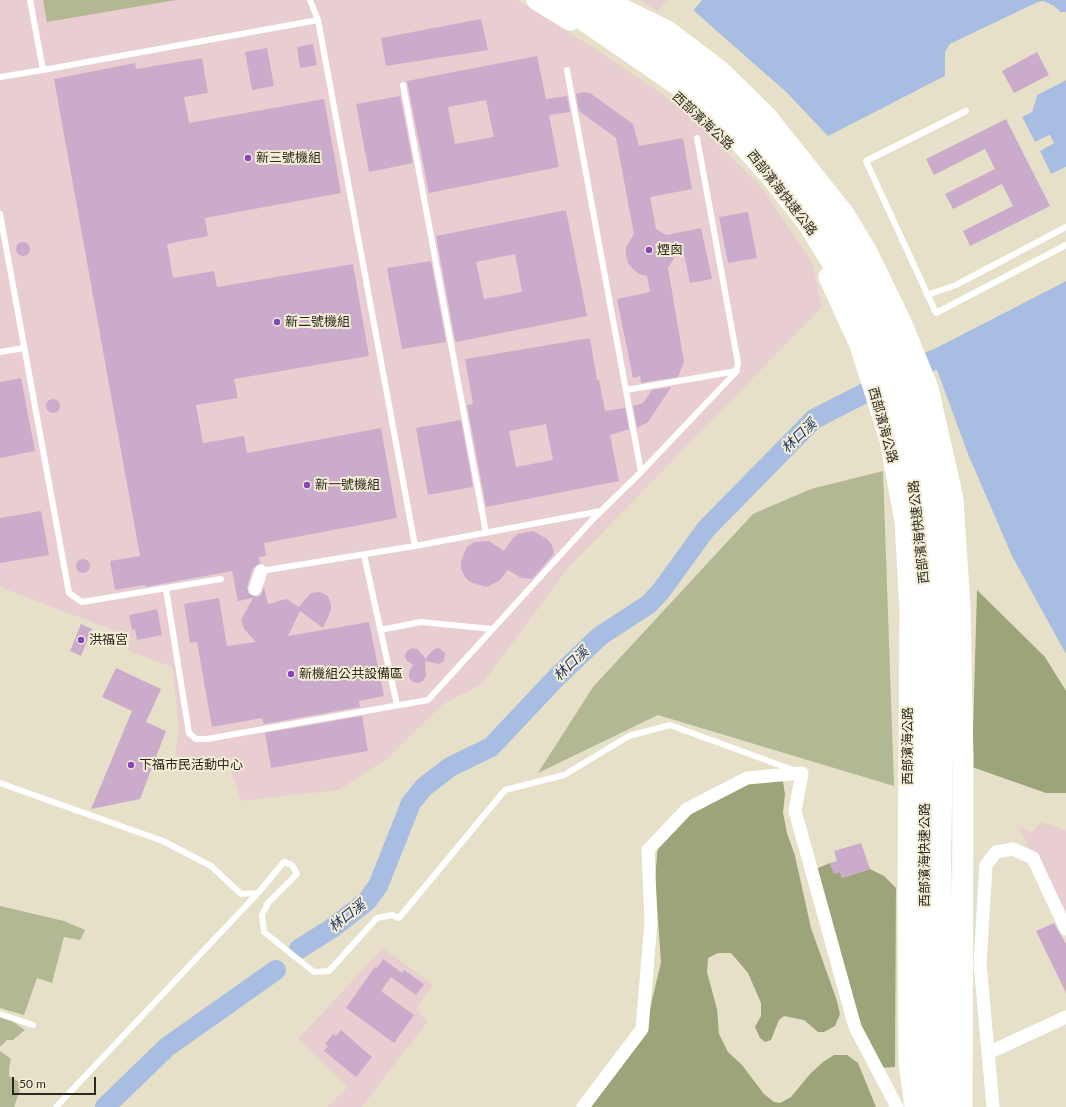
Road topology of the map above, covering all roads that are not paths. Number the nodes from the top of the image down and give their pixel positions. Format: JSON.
{"nodes":[{"id":1,"x":30,"y":0,"type":"edge"},
{"id":2,"x":310,"y":0,"type":"edge"},
{"id":3,"x":537,"y":0,"type":"edge"},
{"id":4,"x":555,"y":0,"type":"edge"},
{"id":5,"x":583,"y":0,"type":"edge"},
{"id":6,"x":604,"y":0,"type":"edge"},
{"id":7,"x":624,"y":10,"type":"junction"},
{"id":8,"x":318,"y":20,"type":"junction"},
{"id":9,"x":605,"y":45,"type":"junction"},
{"id":10,"x":43,"y":70,"type":"junction"},
{"id":11,"x":567,"y":70,"type":"dead end"},
{"id":12,"x":0,"y":77,"type":"edge"},
{"id":13,"x":403,"y":86,"type":"dead end"},
{"id":14,"x":966,"y":111,"type":"dead end"},
{"id":15,"x":696,"y":138,"type":"dead end"},
{"id":16,"x":0,"y":214,"type":"edge"},
{"id":17,"x":1066,"y":227,"type":"edge"},
{"id":18,"x":1066,"y":245,"type":"edge"},
{"id":19,"x":927,"y":295,"type":"junction"},
{"id":20,"x":24,"y":348,"type":"junction"},
{"id":21,"x":0,"y":352,"type":"edge"},
{"id":22,"x":737,"y":371,"type":"junction"},
{"id":23,"x":626,"y":390,"type":"junction"},
{"id":24,"x":641,"y":472,"type":"junction"},
{"id":25,"x":601,"y":511,"type":"junction"},
{"id":26,"x":486,"y":532,"type":"junction"},
{"id":27,"x":415,"y":546,"type":"junction"},
{"id":28,"x":364,"y":555,"type":"junction"},
{"id":29,"x":261,"y":571,"type":"joint"},
{"id":30,"x":221,"y":579,"type":"dead end"},
{"id":31,"x":166,"y":589,"type":"junction"},
{"id":32,"x":255,"y":589,"type":"dead end"},
{"id":33,"x":935,"y":610,"type":"junction"},
{"id":34,"x":492,"y":629,"type":"junction"},
{"id":35,"x":380,"y":630,"type":"junction"},
{"id":36,"x":397,"y":705,"type":"junction"},
{"id":37,"x":802,"y":773,"type":"junction"},
{"id":38,"x":0,"y":783,"type":"edge"},
{"id":39,"x":258,"y":893,"type":"junction"},
{"id":40,"x":1066,"y":929,"type":"edge"},
{"id":41,"x":0,"y":1014,"type":"edge"},
{"id":42,"x":1066,"y":1018,"type":"edge"},
{"id":43,"x":33,"y":1025,"type":"dead end"},
{"id":44,"x":988,"y":1053,"type":"dead end"},
{"id":45,"x":56,"y":1107,"type":"edge"},
{"id":46,"x":583,"y":1107,"type":"edge"},
{"id":47,"x":897,"y":1107,"type":"edge"},
{"id":48,"x":915,"y":1107,"type":"edge"},
{"id":49,"x":932,"y":1107,"type":"edge"},
{"id":50,"x":947,"y":1107,"type":"edge"},
{"id":51,"x":962,"y":1107,"type":"edge"},
{"id":52,"x":993,"y":1107,"type":"edge"}],
"edges":[{"from":1,"to":10,"type":"lane"},
{"from":2,"to":8,"type":"lane"},
{"from":3,"to":9,"type":"main road","name":"西部濱海公路"},
{"from":4,"to":33,"type":"highway","name":"西部濱海快速公路"},
{"from":5,"to":33,"type":"highway","name":"西部濱海快速公路"},
{"from":6,"to":7,"type":"main road"},
{"from":7,"to":9,"type":"street"},
{"from":7,"to":51,"type":"main road"},
{"from":8,"to":10,"type":"lane"},
{"from":8,"to":27,"type":"lane"},
{"from":9,"to":48,"type":"main road","name":"西部濱海公路"},
{"from":10,"to":12,"type":"lane"},
{"from":11,"to":23,"type":"lane"},
{"from":13,"to":26,"type":"lane"},
{"from":14,"to":19,"type":"lane"},
{"from":15,"to":22,"type":"lane"},
{"from":16,"to":20,"type":"lane"},
{"from":17,"to":19,"type":"lane"},
{"from":18,"to":19,"type":"lane"},
{"from":20,"to":21,"type":"lane"},
{"from":20,"to":31,"type":"lane"},
{"from":22,"to":23,"type":"lane"},
{"from":22,"to":24,"type":"lane"},
{"from":23,"to":24,"type":"lane"},
{"from":24,"to":25,"type":"lane"},
{"from":25,"to":26,"type":"lane"},
{"from":25,"to":34,"type":"lane"},
{"from":26,"to":27,"type":"lane"},
{"from":27,"to":28,"type":"lane"},
{"from":28,"to":29,"type":"lane"},
{"from":28,"to":35,"type":"lane"},
{"from":29,"to":32,"type":"street"},
{"from":30,"to":31,"type":"lane"},
{"from":31,"to":36,"type":"lane"},
{"from":33,"to":49,"type":"highway","name":"西部濱海快速公路"},
{"from":33,"to":50,"type":"highway","name":"西部濱海快速公路"},
{"from":34,"to":35,"type":"lane"},
{"from":34,"to":36,"type":"lane"},
{"from":35,"to":36,"type":"lane"},
{"from":37,"to":39,"type":"lane"},
{"from":37,"to":46,"type":"street"},
{"from":37,"to":47,"type":"street"},
{"from":38,"to":39,"type":"lane"},
{"from":39,"to":45,"type":"lane"},
{"from":40,"to":52,"type":"street"},
{"from":41,"to":43,"type":"lane"},
{"from":42,"to":44,"type":"street"}]}
